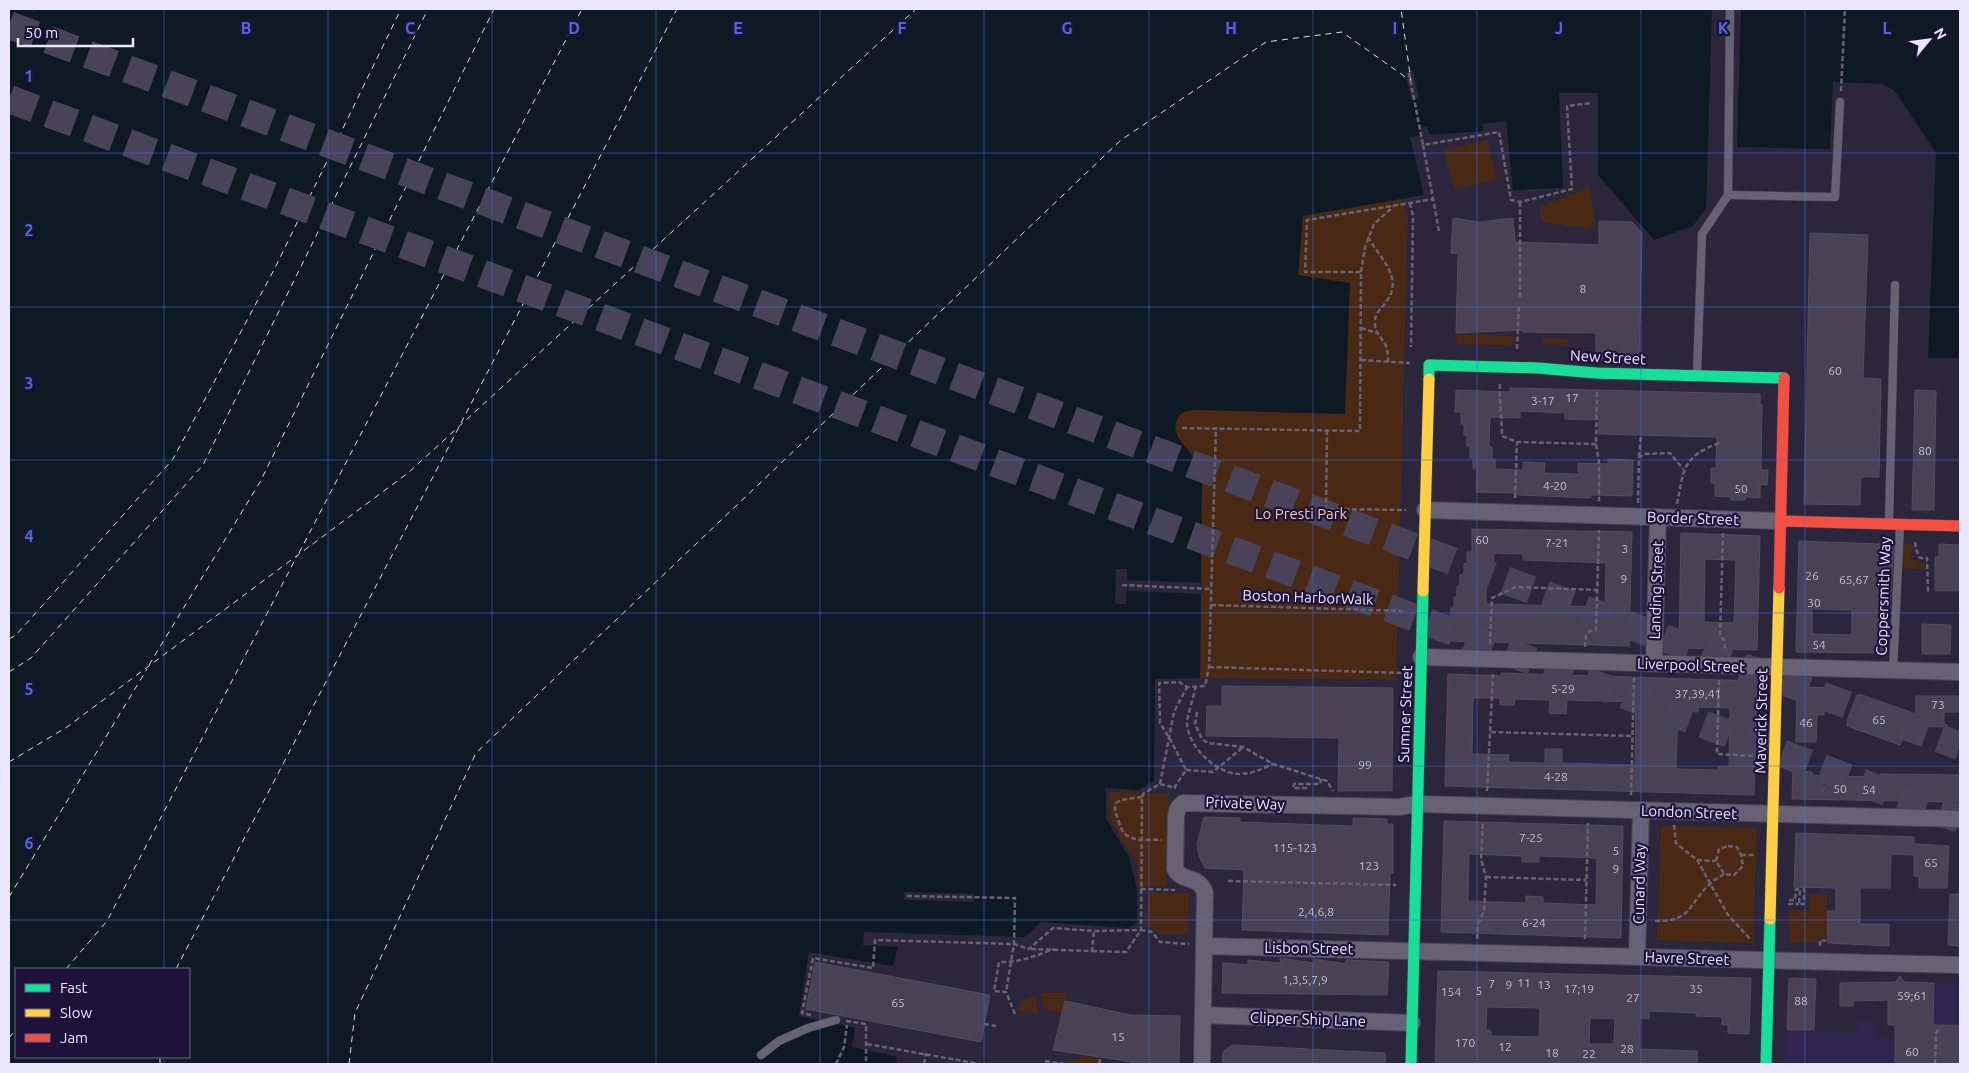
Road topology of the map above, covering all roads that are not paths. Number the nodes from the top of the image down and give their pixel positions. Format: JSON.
{"nodes":[{"id":1,"x":1730,"y":9,"type":"edge"},
{"id":2,"x":1840,"y":102,"type":"road end"},
{"id":3,"x":1728,"y":195,"type":"junction"},
{"id":4,"x":1896,"y":284,"type":"dead end"},
{"id":5,"x":1429,"y":365,"type":"joint"},
{"id":6,"x":1697,"y":376,"type":"junction"},
{"id":7,"x":1785,"y":378,"type":"joint"},
{"id":8,"x":1425,"y":510,"type":"junction"},
{"id":9,"x":1658,"y":517,"type":"junction"},
{"id":10,"x":1781,"y":521,"type":"junction"},
{"id":11,"x":1894,"y":524,"type":"junction"},
{"id":12,"x":1960,"y":526,"type":"edge"},
{"id":13,"x":1421,"y":657,"type":"junction"},
{"id":14,"x":1654,"y":664,"type":"junction"},
{"id":15,"x":1777,"y":667,"type":"junction"},
{"id":16,"x":1893,"y":670,"type":"junction"},
{"id":17,"x":1960,"y":672,"type":"edge"},
{"id":18,"x":1418,"y":804,"type":"junction"},
{"id":19,"x":1641,"y":810,"type":"junction"},
{"id":20,"x":1774,"y":814,"type":"junction"},
{"id":21,"x":1960,"y":819,"type":"edge"},
{"id":22,"x":1197,"y":945,"type":"junction"},
{"id":23,"x":1414,"y":950,"type":"junction"},
{"id":24,"x":1637,"y":957,"type":"junction"},
{"id":25,"x":1770,"y":961,"type":"junction"},
{"id":26,"x":1960,"y":965,"type":"edge"},
{"id":27,"x":1204,"y":1015,"type":"junction"},
{"id":28,"x":836,"y":1020,"type":"road end"},
{"id":29,"x":1412,"y":1023,"type":"junction"},
{"id":30,"x":761,"y":1054,"type":"dead end"},
{"id":31,"x":1202,"y":1064,"type":"edge"},
{"id":32,"x":1411,"y":1064,"type":"edge"},
{"id":33,"x":1766,"y":1064,"type":"edge"}],
"edges":[{"from":1,"to":3,"type":"lane"},
{"from":2,"to":3,"type":"lane"},
{"from":3,"to":6,"type":"lane"},
{"from":4,"to":11,"type":"lane","name":"Coppersmith Way"},
{"from":5,"to":6,"type":"street","name":"New Street"},
{"from":5,"to":8,"type":"street","name":"Sumner Street"},
{"from":6,"to":7,"type":"street","name":"New Street"},
{"from":7,"to":10,"type":"street","name":"Maverick Street"},
{"from":8,"to":9,"type":"street","name":"Border Street"},
{"from":8,"to":13,"type":"street","name":"Sumner Street"},
{"from":9,"to":10,"type":"street","name":"Border Street"},
{"from":9,"to":14,"type":"street","name":"Landing Street"},
{"from":10,"to":11,"type":"street","name":"Border Street"},
{"from":10,"to":15,"type":"street","name":"Maverick Street"},
{"from":11,"to":12,"type":"street","name":"Border Street"},
{"from":11,"to":16,"type":"lane","name":"Coppersmith Way"},
{"from":13,"to":14,"type":"street","name":"Liverpool Street"},
{"from":13,"to":18,"type":"street","name":"Sumner Street"},
{"from":14,"to":15,"type":"street","name":"Liverpool Street"},
{"from":15,"to":16,"type":"street","name":"Liverpool Street"},
{"from":15,"to":20,"type":"street","name":"Maverick Street"},
{"from":16,"to":17,"type":"street","name":"Liverpool Street"},
{"from":18,"to":19,"type":"street","name":"London Street"},
{"from":18,"to":22,"type":"street","name":"Private Way"},
{"from":18,"to":23,"type":"street","name":"Sumner Street"},
{"from":19,"to":20,"type":"street","name":"London Street"},
{"from":19,"to":24,"type":"street","name":"Cunard Way"},
{"from":20,"to":21,"type":"street","name":"London Street"},
{"from":20,"to":25,"type":"street","name":"Maverick Street"},
{"from":22,"to":23,"type":"street","name":"Lisbon Street"},
{"from":22,"to":27,"type":"street"},
{"from":23,"to":24,"type":"street","name":"Havre Street"},
{"from":23,"to":29,"type":"street","name":"Sumner Street"},
{"from":24,"to":25,"type":"street","name":"Havre Street"},
{"from":25,"to":26,"type":"street","name":"Havre Street"},
{"from":25,"to":33,"type":"street","name":"Maverick Street"},
{"from":27,"to":29,"type":"street","name":"Clipper Ship Lane"},
{"from":27,"to":31,"type":"street"},
{"from":28,"to":30,"type":"lane"},
{"from":29,"to":32,"type":"street","name":"Sumner Street"}]}
